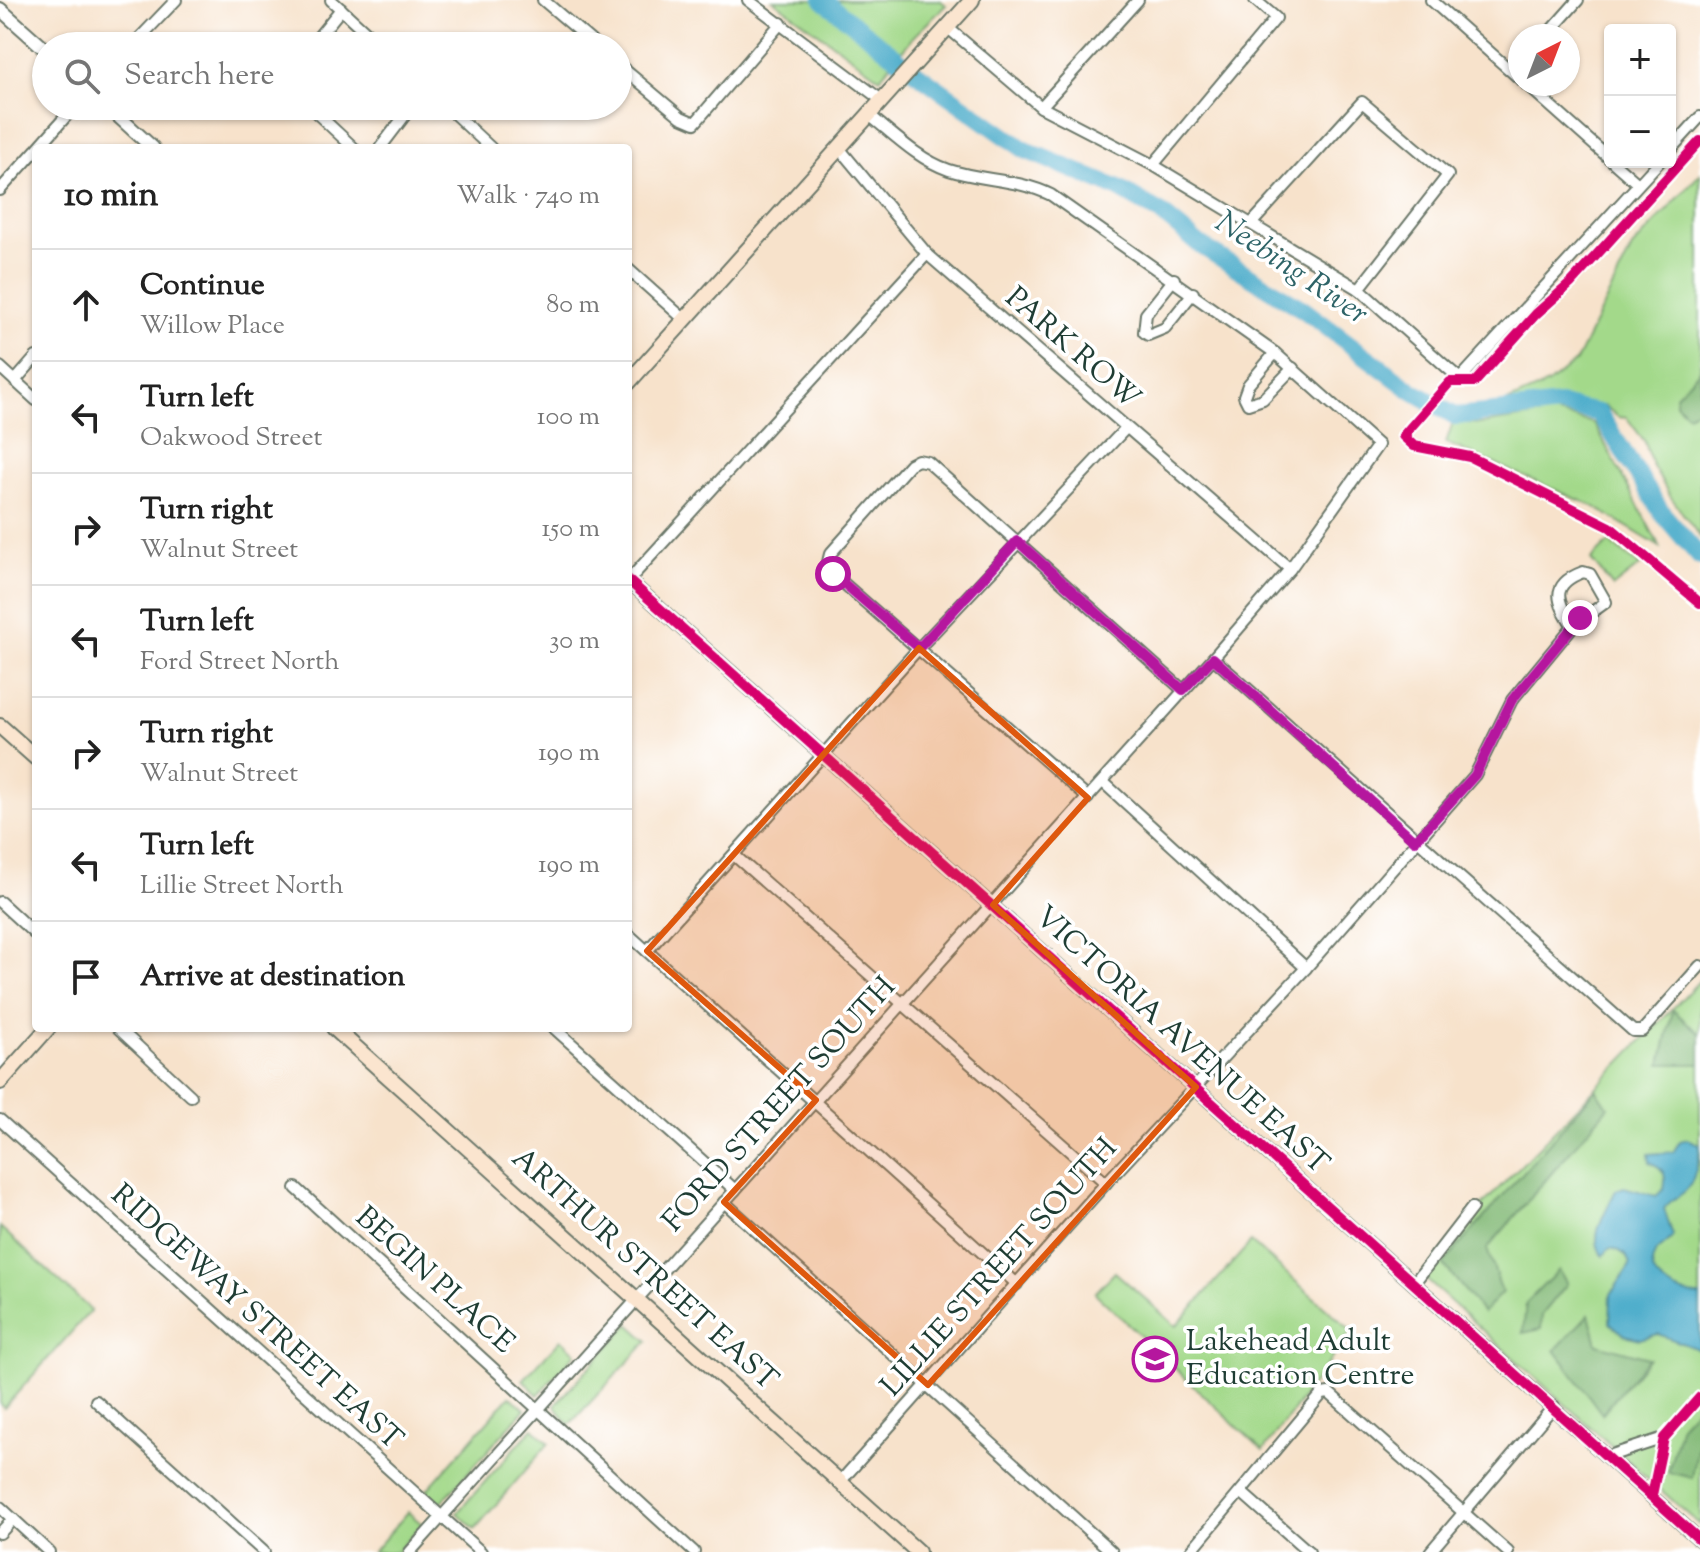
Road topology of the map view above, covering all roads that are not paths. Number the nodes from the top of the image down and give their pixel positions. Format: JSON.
{"nodes":[{"id":1,"x":176,"y":0,"type":"edge"},
{"id":2,"x":331,"y":0,"type":"edge"},
{"id":3,"x":543,"y":0,"type":"edge"},
{"id":4,"x":748,"y":0,"type":"edge"},
{"id":5,"x":972,"y":0,"type":"edge"},
{"id":6,"x":1138,"y":0,"type":"edge"},
{"id":7,"x":1255,"y":0,"type":"edge"},
{"id":8,"x":1431,"y":0,"type":"edge"},
{"id":9,"x":1578,"y":0,"type":"edge"},
{"id":10,"x":0,"y":9,"type":"edge"},
{"id":11,"x":341,"y":9,"type":"junction"},
{"id":12,"x":781,"y":23,"type":"junction"},
{"id":13,"x":1557,"y":24,"type":"edge"},
{"id":14,"x":947,"y":27,"type":"junction"},
{"id":15,"x":145,"y":32,"type":"edge"},
{"id":16,"x":322,"y":32,"type":"edge"},
{"id":17,"x":366,"y":32,"type":"edge"},
{"id":18,"x":581,"y":32,"type":"edge"},
{"id":19,"x":32,"y":38,"type":"edge"},
{"id":20,"x":1508,"y":65,"type":"edge"},
{"id":21,"x":632,"y":76,"type":"edge"},
{"id":22,"x":885,"y":94,"type":"junction"},
{"id":23,"x":1539,"y":96,"type":"edge"},
{"id":24,"x":1041,"y":107,"type":"junction"},
{"id":25,"x":868,"y":114,"type":"junction"},
{"id":26,"x":1700,"y":117,"type":"edge"},
{"id":27,"x":63,"y":120,"type":"edge"},
{"id":28,"x":122,"y":120,"type":"edge"},
{"id":29,"x":324,"y":120,"type":"edge"},
{"id":30,"x":401,"y":120,"type":"edge"},
{"id":31,"x":461,"y":120,"type":"edge"},
{"id":32,"x":1676,"y":143,"type":"edge"},
{"id":33,"x":41,"y":144,"type":"edge"},
{"id":34,"x":149,"y":144,"type":"edge"},
{"id":35,"x":350,"y":144,"type":"edge"},
{"id":36,"x":383,"y":144,"type":"edge"},
{"id":37,"x":487,"y":144,"type":"edge"},
{"id":38,"x":839,"y":148,"type":"junction"},
{"id":39,"x":1604,"y":154,"type":"edge"},
{"id":40,"x":32,"y":155,"type":"edge"},
{"id":41,"x":1153,"y":165,"type":"junction"},
{"id":42,"x":1620,"y":168,"type":"edge"},
{"id":43,"x":1653,"y":168,"type":"edge"},
{"id":44,"x":1638,"y":184,"type":"junction"},
{"id":45,"x":0,"y":190,"type":"edge"},
{"id":46,"x":1252,"y":223,"type":"junction"},
{"id":47,"x":927,"y":254,"type":"junction"},
{"id":48,"x":632,"y":273,"type":"edge"},
{"id":49,"x":1174,"y":279,"type":"junction"},
{"id":50,"x":1359,"y":289,"type":"junction"},
{"id":51,"x":1193,"y":293,"type":"junction"},
{"id":52,"x":685,"y":320,"type":"junction"},
{"id":53,"x":1275,"y":353,"type":"junction"},
{"id":54,"x":32,"y":362,"type":"edge"},
{"id":55,"x":0,"y":367,"type":"edge"},
{"id":56,"x":1293,"y":368,"type":"junction"},
{"id":57,"x":632,"y":379,"type":"edge"},
{"id":58,"x":15,"y":381,"type":"junction"},
{"id":59,"x":32,"y":396,"type":"edge"},
{"id":60,"x":1126,"y":428,"type":"junction"},
{"id":61,"x":1017,"y":541,"type":"junction"},
{"id":62,"x":1290,"y":569,"type":"junction"},
{"id":63,"x":632,"y":577,"type":"edge"},
{"id":64,"x":632,"y":584,"type":"edge"},
{"id":65,"x":1573,"y":626,"type":"junction"},
{"id":66,"x":919,"y":648,"type":"junction"},
{"id":67,"x":1213,"y":658,"type":"junction"},
{"id":68,"x":1183,"y":690,"type":"junction"},
{"id":69,"x":0,"y":726,"type":"edge"},
{"id":70,"x":824,"y":752,"type":"junction"},
{"id":71,"x":32,"y":754,"type":"edge"},
{"id":72,"x":1103,"y":782,"type":"junction"},
{"id":73,"x":1088,"y":798,"type":"junction"},
{"id":74,"x":1415,"y":841,"type":"junction"},
{"id":75,"x":734,"y":855,"type":"junction"},
{"id":76,"x":0,"y":902,"type":"edge"},
{"id":77,"x":993,"y":905,"type":"junction"},
{"id":78,"x":32,"y":931,"type":"edge"},
{"id":79,"x":632,"y":938,"type":"edge"},
{"id":80,"x":647,"y":951,"type":"junction"},
{"id":81,"x":1700,"y":966,"type":"edge"},
{"id":82,"x":1306,"y":968,"type":"junction"},
{"id":83,"x":904,"y":1003,"type":"junction"},
{"id":84,"x":44,"y":1032,"type":"edge"},
{"id":85,"x":122,"y":1032,"type":"edge"},
{"id":86,"x":339,"y":1032,"type":"edge"},
{"id":87,"x":558,"y":1032,"type":"edge"},
{"id":88,"x":0,"y":1082,"type":"edge"},
{"id":89,"x":1196,"y":1087,"type":"junction"},
{"id":90,"x":191,"y":1096,"type":"dead end"},
{"id":91,"x":816,"y":1100,"type":"junction"},
{"id":92,"x":0,"y":1120,"type":"edge"},
{"id":93,"x":1106,"y":1183,"type":"junction"},
{"id":94,"x":296,"y":1188,"type":"dead end"},
{"id":95,"x":735,"y":1190,"type":"junction"},
{"id":96,"x":724,"y":1202,"type":"junction"},
{"id":97,"x":1472,"y":1208,"type":"dead end"},
{"id":98,"x":1414,"y":1283,"type":"junction"},
{"id":99,"x":1017,"y":1284,"type":"junction"},
{"id":100,"x":639,"y":1299,"type":"junction"},
{"id":101,"x":928,"y":1385,"type":"junction"},
{"id":102,"x":1700,"y":1397,"type":"edge"},
{"id":103,"x":96,"y":1401,"type":"dead end"},
{"id":104,"x":1554,"y":1406,"type":"junction"},
{"id":105,"x":539,"y":1409,"type":"junction"},
{"id":106,"x":1664,"y":1438,"type":"junction"},
{"id":107,"x":1609,"y":1456,"type":"junction"},
{"id":108,"x":840,"y":1482,"type":"junction"},
{"id":109,"x":1241,"y":1492,"type":"junction"},
{"id":110,"x":1652,"y":1495,"type":"junction"},
{"id":111,"x":0,"y":1507,"type":"edge"},
{"id":112,"x":1465,"y":1513,"type":"junction"},
{"id":113,"x":442,"y":1517,"type":"junction"},
{"id":114,"x":13,"y":1519,"type":"junction"},
{"id":115,"x":0,"y":1533,"type":"edge"},
{"id":116,"x":1700,"y":1540,"type":"edge"},
{"id":117,"x":49,"y":1552,"type":"edge"},
{"id":118,"x":264,"y":1552,"type":"edge"},
{"id":119,"x":410,"y":1552,"type":"edge"},
{"id":120,"x":481,"y":1552,"type":"edge"},
{"id":121,"x":694,"y":1552,"type":"edge"},
{"id":122,"x":918,"y":1552,"type":"edge"},
{"id":123,"x":1112,"y":1552,"type":"edge"},
{"id":124,"x":1190,"y":1552,"type":"edge"},
{"id":125,"x":1309,"y":1552,"type":"edge"},
{"id":126,"x":1430,"y":1552,"type":"edge"},
{"id":127,"x":1508,"y":1552,"type":"edge"}],
"edges":[{"from":1,"to":15,"type":"street"},
{"from":2,"to":11,"type":"street"},
{"from":3,"to":18,"type":"street"},
{"from":4,"to":12,"type":"street"},
{"from":5,"to":14,"type":"main road"},
{"from":6,"to":24,"type":"street"},
{"from":7,"to":41,"type":"street"},
{"from":8,"to":20,"type":"street"},
{"from":9,"to":13,"type":"street"},
{"from":10,"to":19,"type":"street"},
{"from":11,"to":16,"type":"street"},
{"from":11,"to":17,"type":"street"},
{"from":12,"to":21,"type":"street"},
{"from":12,"to":22,"type":"street"},
{"from":14,"to":22,"type":"main road"},
{"from":14,"to":24,"type":"street"},
{"from":22,"to":25,"type":"main road"},
{"from":23,"to":39,"type":"street"},
{"from":24,"to":41,"type":"street"},
{"from":25,"to":38,"type":"main road"},
{"from":25,"to":49,"type":"street"},
{"from":26,"to":32,"type":"street"},
{"from":27,"to":33,"type":"street"},
{"from":28,"to":34,"type":"street"},
{"from":29,"to":35,"type":"street"},
{"from":30,"to":36,"type":"street"},
{"from":31,"to":37,"type":"street"},
{"from":38,"to":47,"type":"street","name":"PARK ROW"},
{"from":38,"to":52,"type":"main road"},
{"from":40,"to":45,"type":"street"},
{"from":41,"to":46,"type":"street"},
{"from":42,"to":44,"type":"street"},
{"from":43,"to":44,"type":"street"},
{"from":44,"to":50,"type":"street"},
{"from":46,"to":50,"type":"street"},
{"from":46,"to":50,"type":"street"},
{"from":47,"to":60,"type":"street","name":"PARK ROW"},
{"from":47,"to":63,"type":"street"},
{"from":48,"to":52,"type":"street"},
{"from":49,"to":51,"type":"street"},
{"from":49,"to":51,"type":"street"},
{"from":51,"to":53,"type":"street"},
{"from":52,"to":57,"type":"main road"},
{"from":53,"to":56,"type":"street"},
{"from":53,"to":56,"type":"street"},
{"from":54,"to":58,"type":"street"},
{"from":55,"to":58,"type":"street"},
{"from":56,"to":62,"type":"street","name":"FORD STREET SOUTH"},
{"from":58,"to":59,"type":"street"},
{"from":60,"to":61,"type":"street"},
{"from":60,"to":62,"type":"street","name":"PARK ROW"},
{"from":61,"to":66,"type":"street"},
{"from":61,"to":66,"type":"street"},
{"from":61,"to":68,"type":"street"},
{"from":62,"to":67,"type":"street","name":"FORD STREET SOUTH"},
{"from":64,"to":70,"type":"street","name":"VICTORIA AVENUE EAST"},
{"from":65,"to":65,"type":"street","name":"LILLIE STREET SOUTH"},
{"from":65,"to":74,"type":"street","name":"LILLIE STREET SOUTH"},
{"from":66,"to":70,"type":"street"},
{"from":66,"to":73,"type":"street"},
{"from":67,"to":68,"type":"street","name":"FORD STREET SOUTH"},
{"from":67,"to":74,"type":"street"},
{"from":68,"to":72,"type":"street","name":"FORD STREET SOUTH"},
{"from":69,"to":71,"type":"main road"},
{"from":70,"to":75,"type":"street"},
{"from":70,"to":77,"type":"street","name":"VICTORIA AVENUE EAST"},
{"from":72,"to":73,"type":"street","name":"FORD STREET SOUTH"},
{"from":72,"to":82,"type":"street"},
{"from":73,"to":77,"type":"street","name":"FORD STREET SOUTH"},
{"from":74,"to":81,"type":"street"},
{"from":74,"to":82,"type":"street","name":"LILLIE STREET SOUTH"},
{"from":75,"to":80,"type":"street"},
{"from":75,"to":83,"type":"street"},
{"from":76,"to":78,"type":"street"},
{"from":77,"to":83,"type":"street","name":"FORD STREET SOUTH"},
{"from":77,"to":89,"type":"street","name":"VICTORIA AVENUE EAST"},
{"from":79,"to":80,"type":"street"},
{"from":80,"to":91,"type":"street"},
{"from":82,"to":89,"type":"street","name":"LILLIE STREET SOUTH"},
{"from":83,"to":91,"type":"street","name":"FORD STREET SOUTH"},
{"from":83,"to":93,"type":"street"},
{"from":84,"to":88,"type":"main road"},
{"from":85,"to":90,"type":"street"},
{"from":86,"to":100,"type":"main road","name":"ARTHUR STREET EAST"},
{"from":87,"to":95,"type":"street"},
{"from":89,"to":93,"type":"street","name":"LILLIE STREET SOUTH"},
{"from":89,"to":98,"type":"street","name":"VICTORIA AVENUE EAST"},
{"from":91,"to":95,"type":"street","name":"FORD STREET SOUTH"},
{"from":91,"to":99,"type":"street"},
{"from":92,"to":113,"type":"street","name":"RIDGEWAY STREET EAST"},
{"from":93,"to":99,"type":"street","name":"LILLIE STREET SOUTH"},
{"from":94,"to":105,"type":"street","name":"BEGIN PLACE"},
{"from":95,"to":96,"type":"street","name":"FORD STREET SOUTH"},
{"from":96,"to":100,"type":"street","name":"FORD STREET SOUTH"},
{"from":96,"to":101,"type":"street"},
{"from":97,"to":98,"type":"street"},
{"from":98,"to":104,"type":"street","name":"VICTORIA AVENUE EAST"},
{"from":99,"to":101,"type":"street","name":"LILLIE STREET SOUTH"},
{"from":100,"to":105,"type":"street","name":"FORD STREET SOUTH"},
{"from":100,"to":108,"type":"main road","name":"ARTHUR STREET EAST"},
{"from":101,"to":108,"type":"street","name":"LILLIE STREET SOUTH"},
{"from":101,"to":123,"type":"street"},
{"from":102,"to":106,"type":"street"},
{"from":103,"to":118,"type":"street"},
{"from":104,"to":107,"type":"street","name":"VICTORIA AVENUE EAST"},
{"from":104,"to":112,"type":"street"},
{"from":105,"to":113,"type":"street","name":"FORD STREET SOUTH"},
{"from":105,"to":121,"type":"street","name":"BEGIN PLACE"},
{"from":106,"to":107,"type":"street"},
{"from":106,"to":110,"type":"street"},
{"from":107,"to":110,"type":"street","name":"VICTORIA AVENUE EAST"},
{"from":108,"to":122,"type":"main road","name":"ARTHUR STREET EAST"},
{"from":109,"to":112,"type":"street"},
{"from":109,"to":124,"type":"street"},
{"from":109,"to":125,"type":"street"},
{"from":110,"to":116,"type":"street","name":"VICTORIA AVENUE EAST"},
{"from":111,"to":114,"type":"street"},
{"from":112,"to":126,"type":"street"},
{"from":112,"to":127,"type":"street"},
{"from":113,"to":119,"type":"street","name":"FORD STREET SOUTH"},
{"from":113,"to":120,"type":"street","name":"RIDGEWAY STREET EAST"},
{"from":114,"to":115,"type":"street"},
{"from":114,"to":117,"type":"street"}]}
